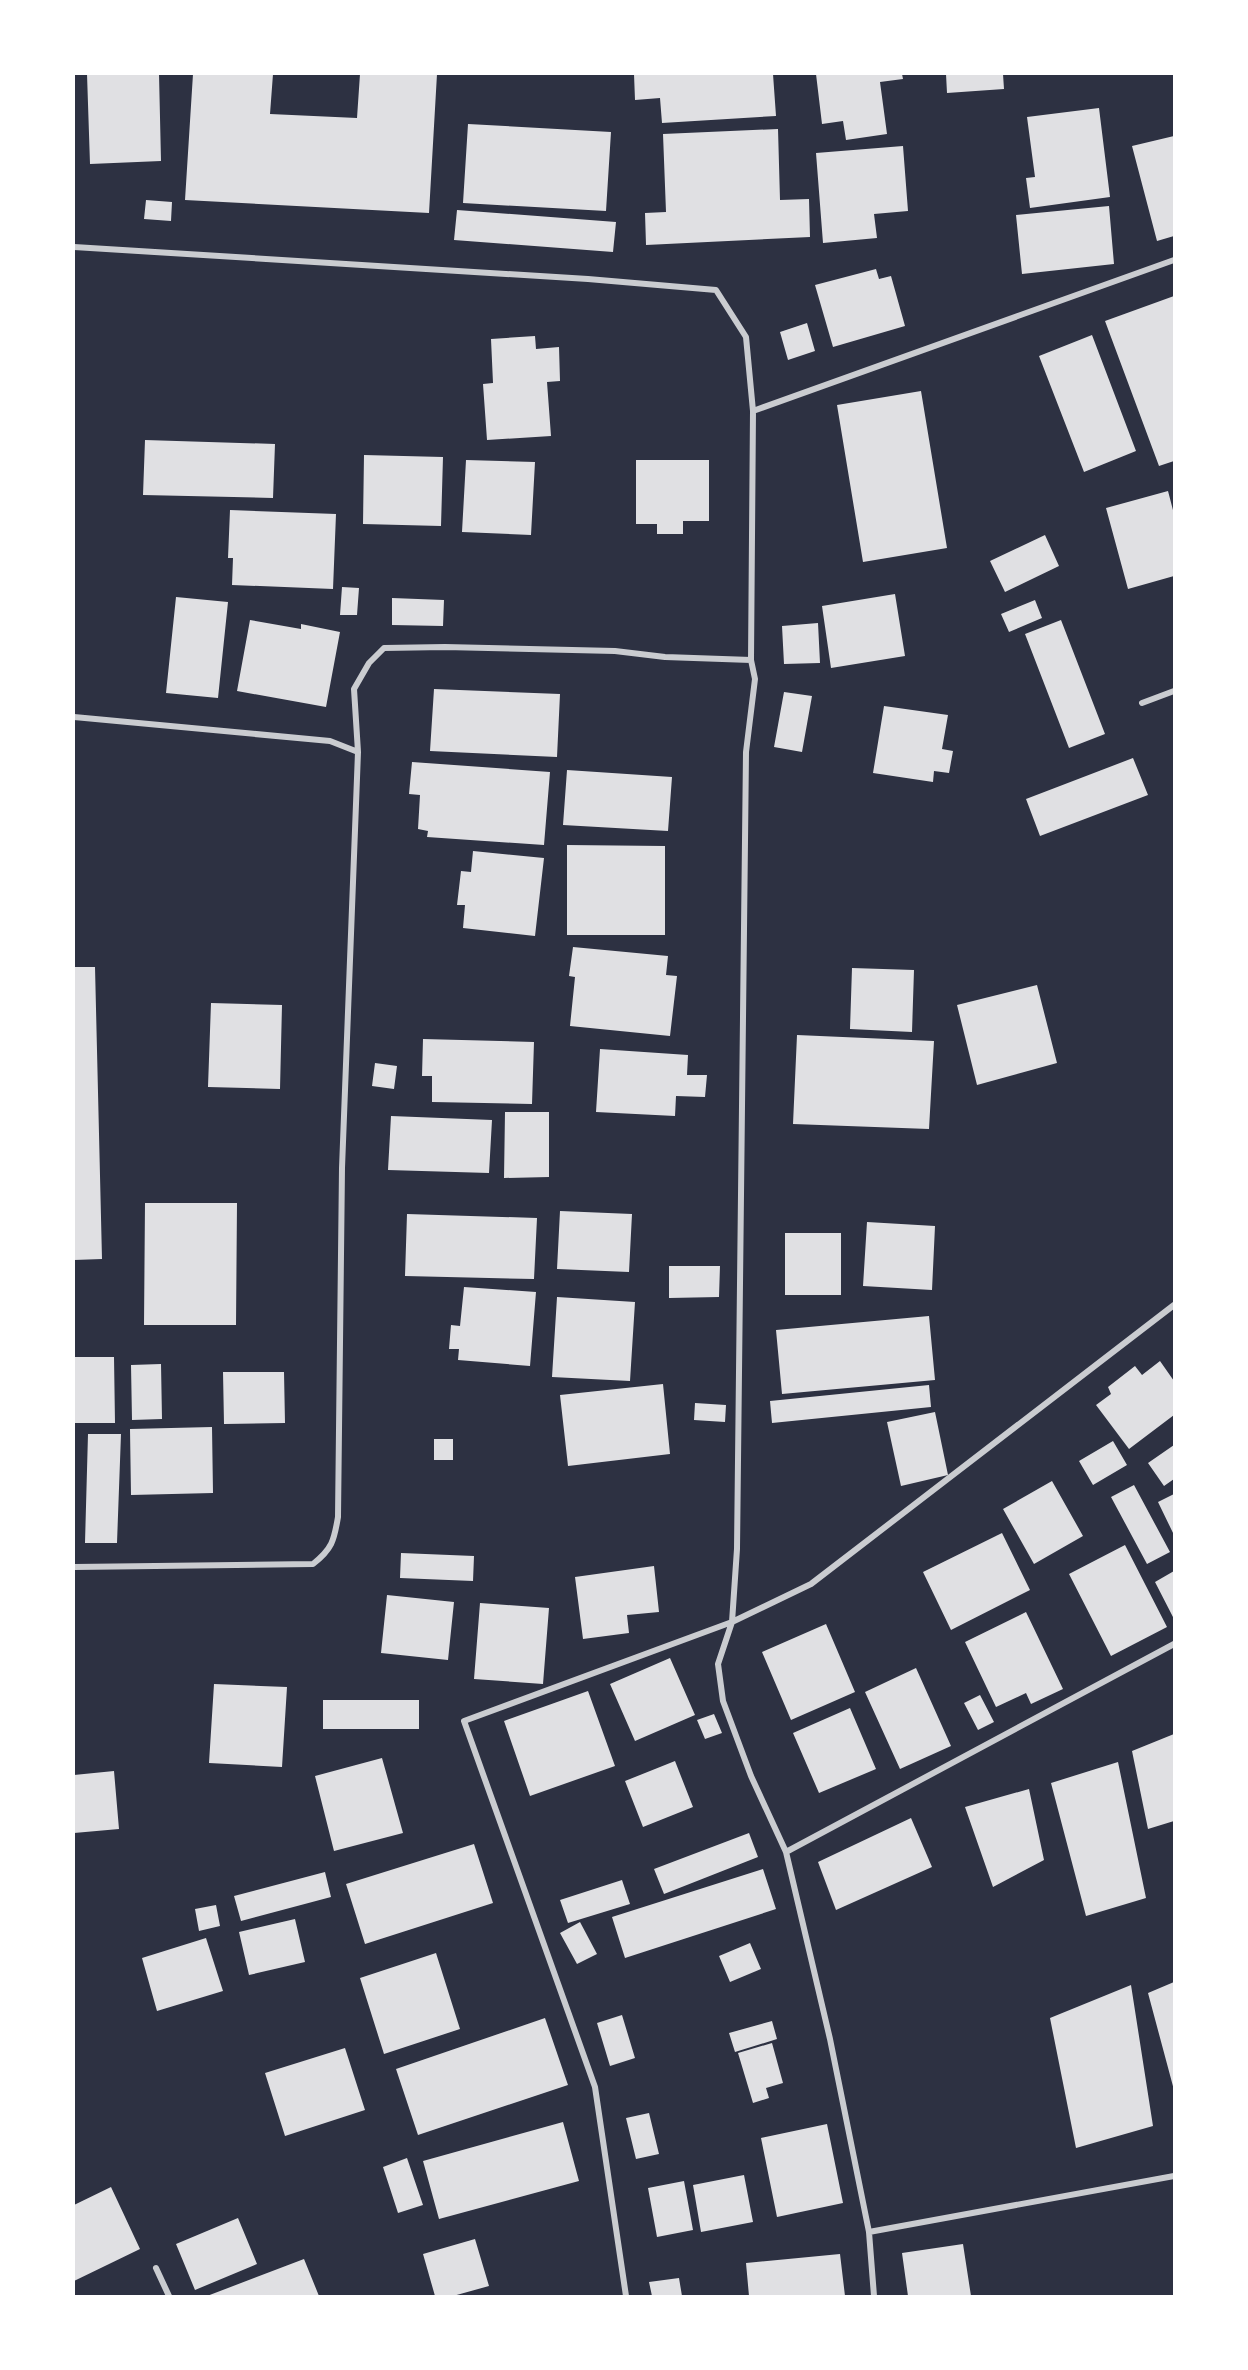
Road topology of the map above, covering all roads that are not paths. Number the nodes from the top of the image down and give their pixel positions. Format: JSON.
{"nodes":[{"id":1,"x":74,"y":247,"type":"edge"},
{"id":2,"x":1174,"y":260,"type":"edge"},
{"id":3,"x":753,"y":411,"type":"junction"},
{"id":4,"x":751,"y":660,"type":"junction"},
{"id":5,"x":1174,"y":691,"type":"edge"},
{"id":6,"x":1142,"y":703,"type":"dead end"},
{"id":7,"x":74,"y":717,"type":"edge"},
{"id":8,"x":358,"y":752,"type":"junction"},
{"id":9,"x":1174,"y":1305,"type":"edge"},
{"id":10,"x":74,"y":1567,"type":"edge"},
{"id":11,"x":732,"y":1622,"type":"junction"},
{"id":12,"x":1174,"y":1644,"type":"edge"},
{"id":13,"x":786,"y":1852,"type":"junction"},
{"id":14,"x":1174,"y":2176,"type":"edge"},
{"id":15,"x":869,"y":2232,"type":"junction"},
{"id":16,"x":156,"y":2268,"type":"dead end"},
{"id":17,"x":169,"y":2296,"type":"edge"},
{"id":18,"x":626,"y":2296,"type":"edge"},
{"id":19,"x":874,"y":2296,"type":"edge"}],
"edges":[{"from":1,"to":3,"type":"street"},
{"from":2,"to":3,"type":"street"},
{"from":3,"to":4,"type":"street"},
{"from":4,"to":8,"type":"street"},
{"from":4,"to":11,"type":"street"},
{"from":5,"to":6,"type":"street"},
{"from":7,"to":8,"type":"street"},
{"from":8,"to":10,"type":"street"},
{"from":9,"to":11,"type":"street"},
{"from":11,"to":13,"type":"street"},
{"from":11,"to":18,"type":"street"},
{"from":12,"to":13,"type":"street"},
{"from":13,"to":15,"type":"street"},
{"from":14,"to":15,"type":"street"},
{"from":15,"to":19,"type":"street"},
{"from":16,"to":17,"type":"street"}]}
